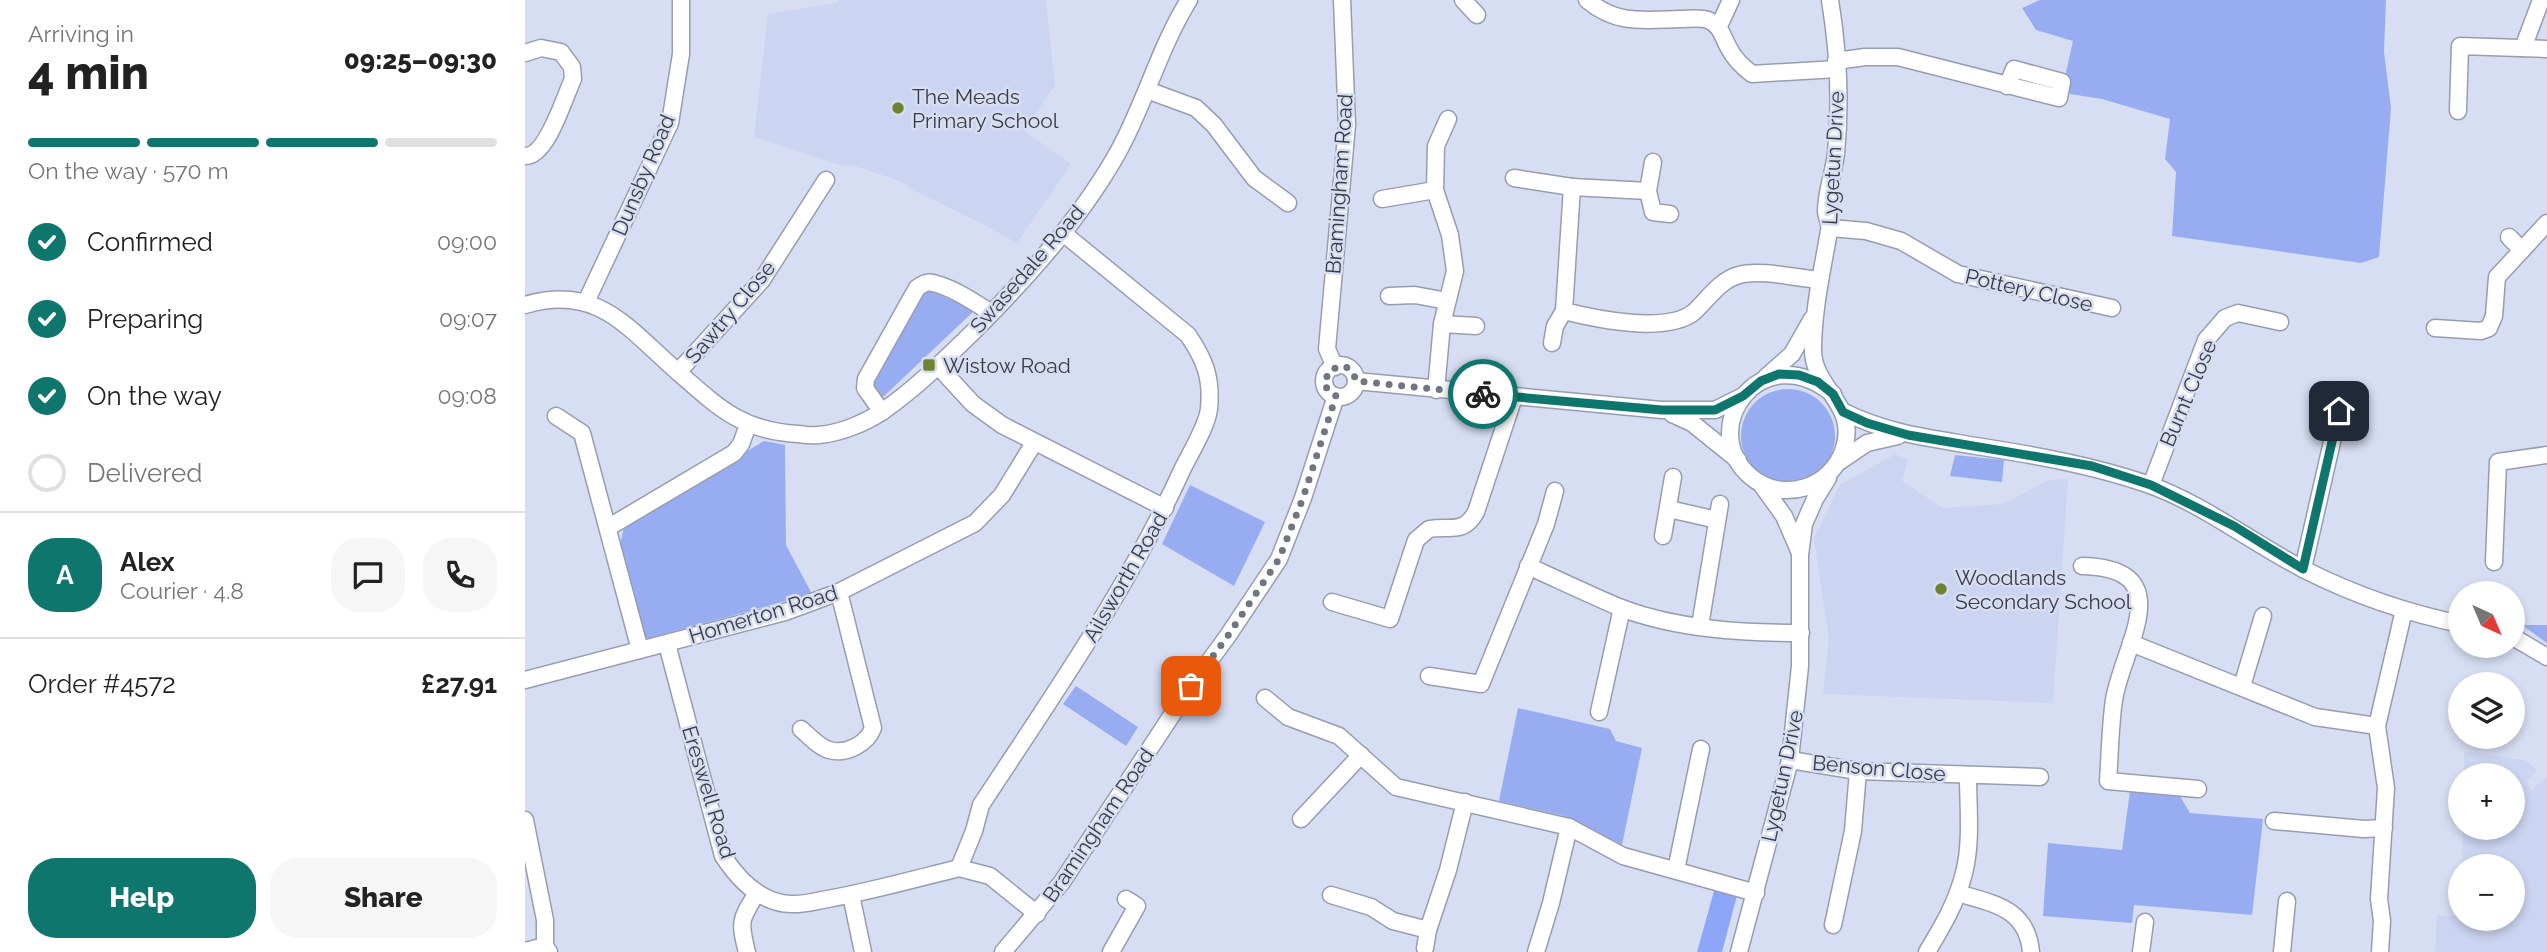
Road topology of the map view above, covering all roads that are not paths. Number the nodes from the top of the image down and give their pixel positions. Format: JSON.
{"nodes":[{"id":1,"x":681,"y":0,"type":"edge"},
{"id":2,"x":1189,"y":0,"type":"edge"},
{"id":3,"x":1342,"y":0,"type":"edge"},
{"id":4,"x":1463,"y":0,"type":"edge"},
{"id":5,"x":1587,"y":0,"type":"edge"},
{"id":6,"x":1731,"y":0,"type":"edge"},
{"id":7,"x":1830,"y":0,"type":"edge"},
{"id":8,"x":2541,"y":0,"type":"edge"},
{"id":9,"x":1476,"y":15,"type":"dead end"},
{"id":10,"x":1719,"y":26,"type":"junction"},
{"id":11,"x":2523,"y":48,"type":"junction"},
{"id":12,"x":2547,"y":49,"type":"edge"},
{"id":13,"x":525,"y":52,"type":"edge"},
{"id":14,"x":1837,"y":65,"type":"junction"},
{"id":15,"x":2007,"y":86,"type":"dead end"},
{"id":16,"x":1147,"y":90,"type":"junction"},
{"id":17,"x":2458,"y":111,"type":"dead end"},
{"id":18,"x":1448,"y":119,"type":"dead end"},
{"id":19,"x":525,"y":156,"type":"edge"},
{"id":20,"x":1653,"y":162,"type":"dead end"},
{"id":21,"x":1514,"y":178,"type":"dead end"},
{"id":22,"x":826,"y":180,"type":"dead end"},
{"id":23,"x":1572,"y":187,"type":"junction"},
{"id":24,"x":1435,"y":190,"type":"junction"},
{"id":25,"x":1648,"y":191,"type":"junction"},
{"id":26,"x":1382,"y":199,"type":"dead end"},
{"id":27,"x":1288,"y":204,"type":"dead end"},
{"id":28,"x":1670,"y":214,"type":"dead end"},
{"id":29,"x":2547,"y":223,"type":"edge"},
{"id":30,"x":1830,"y":228,"type":"junction"},
{"id":31,"x":1063,"y":233,"type":"junction"},
{"id":32,"x":2509,"y":237,"type":"dead end"},
{"id":33,"x":2522,"y":250,"type":"junction"},
{"id":34,"x":1819,"y":280,"type":"junction"},
{"id":35,"x":1389,"y":296,"type":"dead end"},
{"id":36,"x":1447,"y":301,"type":"junction"},
{"id":37,"x":586,"y":302,"type":"junction"},
{"id":38,"x":525,"y":305,"type":"edge"},
{"id":39,"x":2112,"y":308,"type":"dead end"},
{"id":40,"x":1564,"y":311,"type":"junction"},
{"id":41,"x":991,"y":313,"type":"junction"},
{"id":42,"x":1814,"y":315,"type":"junction"},
{"id":43,"x":2280,"y":323,"type":"dead end"},
{"id":44,"x":1442,"y":324,"type":"junction"},
{"id":45,"x":1476,"y":326,"type":"dead end"},
{"id":46,"x":2435,"y":328,"type":"dead end"},
{"id":47,"x":1552,"y":343,"type":"dead end"},
{"id":48,"x":938,"y":366,"type":"junction"},
{"id":49,"x":1335,"y":367,"type":"junction"},
{"id":50,"x":678,"y":372,"type":"junction"},
{"id":51,"x":1356,"y":381,"type":"junction"},
{"id":52,"x":1761,"y":381,"type":"junction"},
{"id":53,"x":1436,"y":390,"type":"junction"},
{"id":54,"x":1833,"y":394,"type":"junction"},
{"id":55,"x":1336,"y":396,"type":"junction"},
{"id":56,"x":1743,"y":396,"type":"junction"},
{"id":57,"x":1514,"y":397,"type":"junction"},
{"id":58,"x":1662,"y":410,"type":"junction"},
{"id":59,"x":2339,"y":411,"type":"dead end"},
{"id":60,"x":882,"y":412,"type":"junction"},
{"id":61,"x":1843,"y":412,"type":"junction"},
{"id":62,"x":556,"y":416,"type":"dead end"},
{"id":63,"x":748,"y":425,"type":"junction"},
{"id":64,"x":1908,"y":435,"type":"junction"},
{"id":65,"x":1034,"y":443,"type":"junction"},
{"id":66,"x":2547,"y":455,"type":"edge"},
{"id":67,"x":1738,"y":460,"type":"junction"},
{"id":68,"x":1834,"y":468,"type":"junction"},
{"id":69,"x":1673,"y":477,"type":"dead end"},
{"id":70,"x":1761,"y":484,"type":"junction"},
{"id":71,"x":2151,"y":485,"type":"junction"},
{"id":72,"x":1555,"y":491,"type":"dead end"},
{"id":73,"x":1165,"y":508,"type":"junction"},
{"id":74,"x":1669,"y":509,"type":"junction"},
{"id":75,"x":609,"y":527,"type":"junction"},
{"id":76,"x":1663,"y":536,"type":"dead end"},
{"id":77,"x":1800,"y":555,"type":"junction"},
{"id":78,"x":2494,"y":562,"type":"dead end"},
{"id":79,"x":1528,"y":566,"type":"junction"},
{"id":80,"x":2082,"y":566,"type":"dead end"},
{"id":81,"x":2303,"y":569,"type":"junction"},
{"id":82,"x":839,"y":592,"type":"junction"},
{"id":83,"x":1332,"y":602,"type":"dead end"},
{"id":84,"x":1622,"y":608,"type":"junction"},
{"id":85,"x":2404,"y":610,"type":"junction"},
{"id":86,"x":2263,"y":616,"type":"dead end"},
{"id":87,"x":2448,"y":621,"type":"edge"},
{"id":88,"x":1700,"y":626,"type":"junction"},
{"id":89,"x":1801,"y":633,"type":"junction"},
{"id":90,"x":667,"y":643,"type":"junction"},
{"id":91,"x":2131,"y":643,"type":"junction"},
{"id":92,"x":2525,"y":644,"type":"edge"},
{"id":93,"x":640,"y":650,"type":"junction"},
{"id":94,"x":2547,"y":657,"type":"edge"},
{"id":95,"x":1429,"y":676,"type":"dead end"},
{"id":96,"x":525,"y":680,"type":"edge"},
{"id":97,"x":2242,"y":686,"type":"junction"},
{"id":98,"x":1265,"y":698,"type":"dead end"},
{"id":99,"x":1599,"y":712,"type":"dead end"},
{"id":100,"x":2377,"y":726,"type":"junction"},
{"id":101,"x":801,"y":729,"type":"dead end"},
{"id":102,"x":1701,"y":749,"type":"dead end"},
{"id":103,"x":1361,"y":755,"type":"junction"},
{"id":104,"x":1790,"y":760,"type":"junction"},
{"id":105,"x":1858,"y":771,"type":"junction"},
{"id":106,"x":1968,"y":775,"type":"junction"},
{"id":107,"x":2040,"y":777,"type":"dead end"},
{"id":108,"x":2198,"y":789,"type":"dead end"},
{"id":109,"x":1465,"y":802,"type":"junction"},
{"id":110,"x":525,"y":820,"type":"edge"},
{"id":111,"x":1301,"y":820,"type":"dead end"},
{"id":112,"x":2274,"y":821,"type":"dead end"},
{"id":113,"x":1569,"y":827,"type":"junction"},
{"id":114,"x":2384,"y":828,"type":"junction"},
{"id":115,"x":959,"y":868,"type":"junction"},
{"id":116,"x":1677,"y":870,"type":"junction"},
{"id":117,"x":1958,"y":892,"type":"junction"},
{"id":118,"x":757,"y":893,"type":"junction"},
{"id":119,"x":1756,"y":893,"type":"junction"},
{"id":120,"x":851,"y":895,"type":"junction"},
{"id":121,"x":1331,"y":895,"type":"dead end"},
{"id":122,"x":2287,"y":901,"type":"dead end"},
{"id":123,"x":1138,"y":906,"type":"dead end"},
{"id":124,"x":1037,"y":914,"type":"junction"},
{"id":125,"x":2145,"y":922,"type":"dead end"},
{"id":126,"x":1833,"y":925,"type":"dead end"},
{"id":127,"x":1428,"y":930,"type":"junction"},
{"id":128,"x":1425,"y":948,"type":"dead end"},
{"id":129,"x":547,"y":949,"type":"edge"},
{"id":130,"x":525,"y":951,"type":"edge"},
{"id":131,"x":747,"y":952,"type":"edge"},
{"id":132,"x":863,"y":952,"type":"edge"},
{"id":133,"x":1003,"y":952,"type":"edge"},
{"id":134,"x":1111,"y":952,"type":"edge"},
{"id":135,"x":1536,"y":952,"type":"edge"},
{"id":136,"x":1739,"y":952,"type":"edge"},
{"id":137,"x":1927,"y":952,"type":"edge"},
{"id":138,"x":2031,"y":952,"type":"edge"},
{"id":139,"x":2141,"y":952,"type":"edge"},
{"id":140,"x":2283,"y":952,"type":"edge"},
{"id":141,"x":2380,"y":952,"type":"edge"}],
"edges":[{"from":1,"to":37,"type":"street","name":"Dunsby Road"},
{"from":2,"to":16,"type":"street","name":"Swasedale Road"},
{"from":3,"to":49,"type":"street","name":"Bramingham Road"},
{"from":4,"to":9,"type":"street"},
{"from":5,"to":10,"type":"street"},
{"from":6,"to":10,"type":"street"},
{"from":7,"to":14,"type":"street","name":"Lygetun Drive"},
{"from":8,"to":11,"type":"street"},
{"from":10,"to":14,"type":"street"},
{"from":11,"to":12,"type":"street"},
{"from":11,"to":17,"type":"street"},
{"from":13,"to":19,"type":"street"},
{"from":14,"to":15,"type":"street"},
{"from":14,"to":30,"type":"street","name":"Lygetun Drive"},
{"from":16,"to":27,"type":"street"},
{"from":16,"to":31,"type":"street","name":"Swasedale Road"},
{"from":18,"to":24,"type":"street"},
{"from":20,"to":25,"type":"street"},
{"from":21,"to":23,"type":"street"},
{"from":22,"to":50,"type":"street","name":"Sawtry Close"},
{"from":23,"to":25,"type":"street"},
{"from":23,"to":40,"type":"street"},
{"from":24,"to":26,"type":"street"},
{"from":24,"to":36,"type":"street"},
{"from":25,"to":28,"type":"street"},
{"from":29,"to":33,"type":"street"},
{"from":30,"to":34,"type":"street","name":"Lygetun Drive"},
{"from":30,"to":39,"type":"street","name":"Pottery Close"},
{"from":31,"to":41,"type":"street","name":"Swasedale Road"},
{"from":31,"to":73,"type":"street","name":"Ailsworth Road"},
{"from":32,"to":33,"type":"street"},
{"from":33,"to":46,"type":"street"},
{"from":34,"to":40,"type":"street"},
{"from":34,"to":42,"type":"street","name":"Lygetun Drive"},
{"from":35,"to":36,"type":"street"},
{"from":36,"to":44,"type":"street"},
{"from":37,"to":38,"type":"street","name":"Swasedale Road"},
{"from":37,"to":50,"type":"street","name":"Swasedale Road"},
{"from":40,"to":47,"type":"street"},
{"from":41,"to":48,"type":"street","name":"Swasedale Road"},
{"from":41,"to":60,"type":"street"},
{"from":42,"to":52,"type":"street","name":"Lygetun Drive"},
{"from":42,"to":54,"type":"street","name":"Lygetun Drive"},
{"from":43,"to":71,"type":"street","name":"Burnt Close"},
{"from":44,"to":45,"type":"street"},
{"from":44,"to":53,"type":"street"},
{"from":48,"to":60,"type":"street","name":"Swasedale Road"},
{"from":48,"to":65,"type":"street"},
{"from":49,"to":51,"type":"street"},
{"from":49,"to":55,"type":"street"},
{"from":50,"to":63,"type":"street","name":"Swasedale Road"},
{"from":51,"to":53,"type":"street"},
{"from":51,"to":55,"type":"street"},
{"from":52,"to":54,"type":"street","name":"Lygetun Drive"},
{"from":52,"to":56,"type":"street","name":"Lygetun Drive"},
{"from":53,"to":57,"type":"street"},
{"from":54,"to":61,"type":"street","name":"Lygetun Drive"},
{"from":55,"to":124,"type":"street","name":"Bramingham Road"},
{"from":56,"to":58,"type":"street"},
{"from":56,"to":67,"type":"street"},
{"from":57,"to":58,"type":"street"},
{"from":57,"to":83,"type":"street"},
{"from":58,"to":67,"type":"street"},
{"from":59,"to":81,"type":"street"},
{"from":60,"to":63,"type":"street","name":"Swasedale Road"},
{"from":61,"to":64,"type":"street"},
{"from":61,"to":68,"type":"street","name":"Lygetun Drive"},
{"from":62,"to":75,"type":"street"},
{"from":63,"to":75,"type":"street"},
{"from":64,"to":68,"type":"street"},
{"from":64,"to":71,"type":"street"},
{"from":65,"to":73,"type":"street"},
{"from":65,"to":82,"type":"street","name":"Homerton Road"},
{"from":66,"to":78,"type":"street"},
{"from":67,"to":70,"type":"street"},
{"from":68,"to":70,"type":"street"},
{"from":68,"to":77,"type":"street"},
{"from":69,"to":74,"type":"street"},
{"from":70,"to":77,"type":"street"},
{"from":71,"to":81,"type":"street"},
{"from":72,"to":79,"type":"street"},
{"from":73,"to":115,"type":"street","name":"Ailsworth Road"},
{"from":74,"to":76,"type":"street"},
{"from":74,"to":88,"type":"street"},
{"from":75,"to":93,"type":"street"},
{"from":77,"to":89,"type":"street","name":"Lygetun Drive"},
{"from":79,"to":84,"type":"street"},
{"from":79,"to":95,"type":"street"},
{"from":80,"to":91,"type":"street"},
{"from":81,"to":85,"type":"street"},
{"from":82,"to":90,"type":"street","name":"Homerton Road"},
{"from":82,"to":101,"type":"street"},
{"from":84,"to":88,"type":"street"},
{"from":84,"to":99,"type":"street"},
{"from":85,"to":87,"type":"street"},
{"from":85,"to":100,"type":"street"},
{"from":86,"to":97,"type":"street"},
{"from":88,"to":89,"type":"street"},
{"from":89,"to":104,"type":"street","name":"Lygetun Drive"},
{"from":90,"to":93,"type":"street","name":"Homerton Road"},
{"from":90,"to":118,"type":"street","name":"Ereswell Road"},
{"from":91,"to":97,"type":"street"},
{"from":91,"to":108,"type":"street"},
{"from":92,"to":94,"type":"street"},
{"from":93,"to":96,"type":"street","name":"Homerton Road"},
{"from":97,"to":100,"type":"street"},
{"from":98,"to":103,"type":"street"},
{"from":100,"to":114,"type":"street"},
{"from":102,"to":116,"type":"street"},
{"from":103,"to":109,"type":"street"},
{"from":103,"to":111,"type":"street"},
{"from":104,"to":105,"type":"street","name":"Benson Close"},
{"from":104,"to":119,"type":"street","name":"Lygetun Drive"},
{"from":105,"to":106,"type":"street","name":"Benson Close"},
{"from":105,"to":126,"type":"street"},
{"from":106,"to":107,"type":"street","name":"Benson Close"},
{"from":106,"to":117,"type":"street","name":"Benson Close"},
{"from":109,"to":113,"type":"street"},
{"from":109,"to":127,"type":"street"},
{"from":110,"to":129,"type":"street"},
{"from":112,"to":114,"type":"street"},
{"from":113,"to":116,"type":"street"},
{"from":113,"to":135,"type":"street"},
{"from":114,"to":141,"type":"street"},
{"from":115,"to":120,"type":"street","name":"Ereswell Road"},
{"from":115,"to":124,"type":"street"},
{"from":116,"to":119,"type":"street"},
{"from":117,"to":137,"type":"street","name":"Benson Close"},
{"from":117,"to":138,"type":"street"},
{"from":118,"to":120,"type":"street","name":"Ereswell Road"},
{"from":118,"to":131,"type":"street"},
{"from":119,"to":136,"type":"street","name":"Lygetun Drive"},
{"from":120,"to":132,"type":"street"},
{"from":121,"to":127,"type":"street"},
{"from":122,"to":140,"type":"street"},
{"from":123,"to":134,"type":"street"},
{"from":124,"to":133,"type":"street","name":"Bramingham Road"},
{"from":125,"to":139,"type":"street"},
{"from":127,"to":128,"type":"street"},
{"from":129,"to":130,"type":"street"}]}
